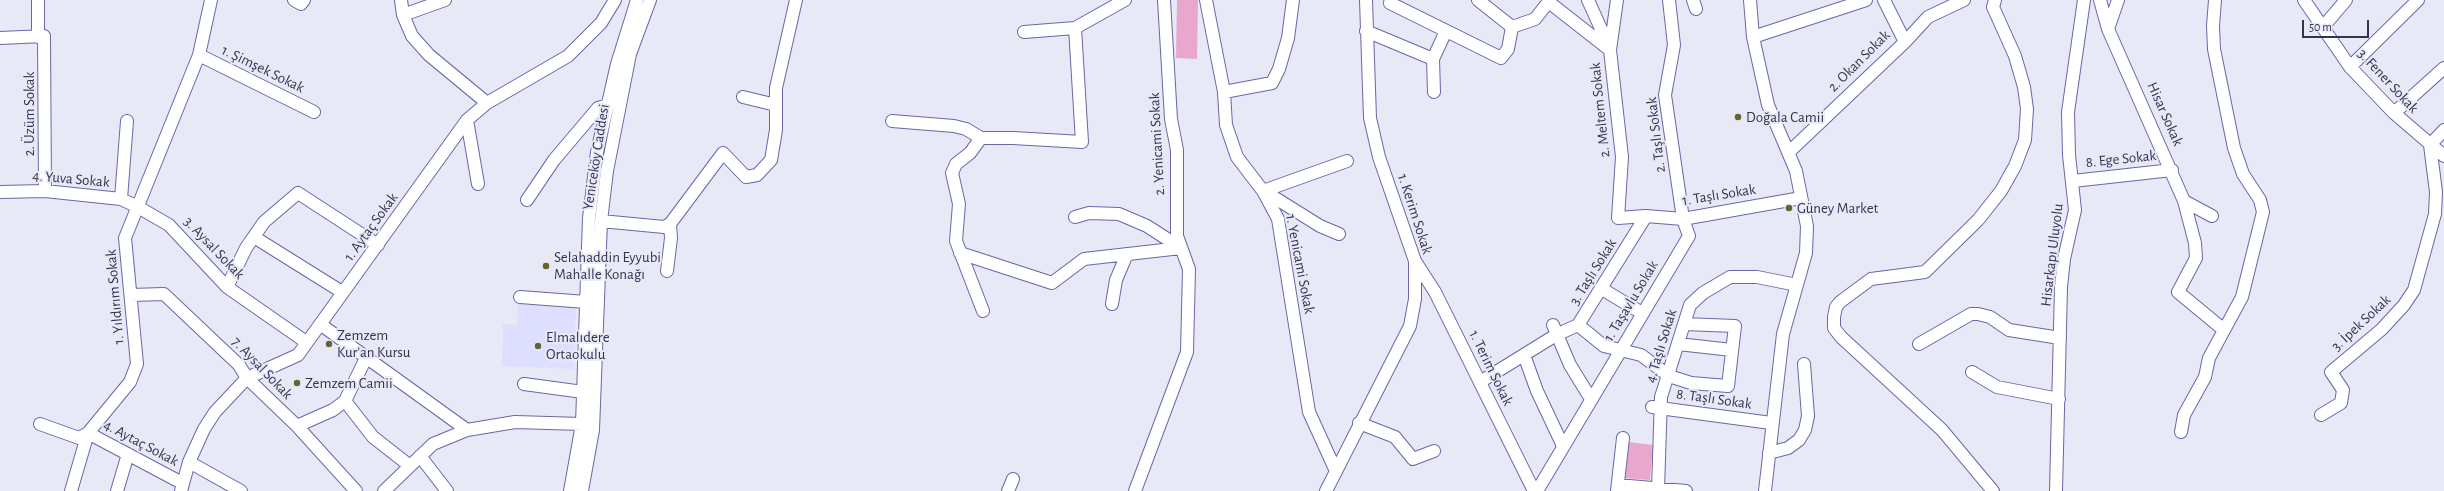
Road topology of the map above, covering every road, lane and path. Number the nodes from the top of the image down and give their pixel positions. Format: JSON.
{"nodes":[{"id":1,"x":38,"y":0,"type":"edge"},
{"id":2,"x":211,"y":0,"type":"edge"},
{"id":3,"x":294,"y":0,"type":"edge"},
{"id":4,"x":304,"y":0,"type":"edge"},
{"id":5,"x":401,"y":0,"type":"edge"},
{"id":6,"x":445,"y":0,"type":"edge"},
{"id":7,"x":615,"y":0,"type":"edge"},
{"id":8,"x":637,"y":0,"type":"edge"},
{"id":9,"x":650,"y":0,"type":"edge"},
{"id":10,"x":796,"y":0,"type":"edge"},
{"id":11,"x":1125,"y":0,"type":"edge"},
{"id":12,"x":1164,"y":0,"type":"edge"},
{"id":13,"x":1206,"y":0,"type":"edge"},
{"id":14,"x":1293,"y":0,"type":"edge"},
{"id":15,"x":1366,"y":0,"type":"edge"},
{"id":16,"x":1478,"y":0,"type":"edge"},
{"id":17,"x":1588,"y":0,"type":"edge"},
{"id":18,"x":1617,"y":0,"type":"edge"},
{"id":19,"x":1669,"y":0,"type":"edge"},
{"id":20,"x":1750,"y":0,"type":"edge"},
{"id":21,"x":1866,"y":0,"type":"edge"},
{"id":22,"x":1884,"y":0,"type":"edge"},
{"id":23,"x":1964,"y":0,"type":"edge"},
{"id":24,"x":1994,"y":0,"type":"edge"},
{"id":25,"x":2084,"y":0,"type":"edge"},
{"id":26,"x":2100,"y":0,"type":"edge"},
{"id":27,"x":2118,"y":0,"type":"edge"},
{"id":28,"x":2215,"y":0,"type":"edge"},
{"id":29,"x":2346,"y":0,"type":"edge"},
{"id":30,"x":2418,"y":0,"type":"edge"},
{"id":31,"x":1390,"y":1,"type":"edge"},
{"id":32,"x":1550,"y":1,"type":"edge"},
{"id":33,"x":2309,"y":2,"type":"edge"},
{"id":34,"x":403,"y":15,"type":"junction"},
{"id":35,"x":1512,"y":27,"type":"junction"},
{"id":36,"x":2323,"y":27,"type":"junction"},
{"id":37,"x":1075,"y":28,"type":"junction"},
{"id":38,"x":2108,"y":29,"type":"junction"},
{"id":39,"x":1366,"y":31,"type":"junction"},
{"id":40,"x":1446,"y":31,"type":"junction"},
{"id":41,"x":1024,"y":32,"type":"dead end"},
{"id":42,"x":41,"y":36,"type":"junction"},
{"id":43,"x":1753,"y":37,"type":"junction"},
{"id":44,"x":0,"y":38,"type":"edge"},
{"id":45,"x":1905,"y":42,"type":"junction"},
{"id":46,"x":1610,"y":50,"type":"junction"},
{"id":47,"x":199,"y":56,"type":"junction"},
{"id":48,"x":1433,"y":59,"type":"junction"},
{"id":49,"x":2350,"y":67,"type":"junction"},
{"id":50,"x":2444,"y":68,"type":"edge"},
{"id":51,"x":1224,"y":92,"type":"junction"},
{"id":52,"x":1434,"y":92,"type":"dead end"},
{"id":53,"x":743,"y":97,"type":"dead end"},
{"id":54,"x":487,"y":103,"type":"junction"},
{"id":55,"x":608,"y":105,"type":"junction"},
{"id":56,"x":776,"y":105,"type":"junction"},
{"id":57,"x":314,"y":112,"type":"dead end"},
{"id":58,"x":2394,"y":113,"type":"junction"},
{"id":59,"x":467,"y":120,"type":"junction"},
{"id":60,"x":127,"y":121,"type":"dead end"},
{"id":61,"x":892,"y":121,"type":"dead end"},
{"id":62,"x":2444,"y":130,"type":"edge"},
{"id":63,"x":981,"y":138,"type":"junction"},
{"id":64,"x":2430,"y":145,"type":"junction"},
{"id":65,"x":1789,"y":152,"type":"junction"},
{"id":66,"x":2444,"y":156,"type":"edge"},
{"id":67,"x":1347,"y":161,"type":"dead end"},
{"id":68,"x":2172,"y":170,"type":"junction"},
{"id":69,"x":2073,"y":181,"type":"junction"},
{"id":70,"x":478,"y":184,"type":"dead end"},
{"id":71,"x":45,"y":191,"type":"junction"},
{"id":72,"x":1263,"y":191,"type":"junction"},
{"id":73,"x":0,"y":192,"type":"edge"},
{"id":74,"x":1801,"y":198,"type":"junction"},
{"id":75,"x":121,"y":200,"type":"junction"},
{"id":76,"x":527,"y":200,"type":"dead end"},
{"id":77,"x":2184,"y":201,"type":"junction"},
{"id":78,"x":138,"y":207,"type":"junction"},
{"id":79,"x":1646,"y":216,"type":"junction"},
{"id":80,"x":2212,"y":216,"type":"dead end"},
{"id":81,"x":1075,"y":217,"type":"dead end"},
{"id":82,"x":1618,"y":218,"type":"joint"},
{"id":83,"x":1683,"y":218,"type":"junction"},
{"id":84,"x":601,"y":221,"type":"junction"},
{"id":85,"x":670,"y":224,"type":"junction"},
{"id":86,"x":1339,"y":234,"type":"dead end"},
{"id":87,"x":254,"y":237,"type":"junction"},
{"id":88,"x":378,"y":245,"type":"junction"},
{"id":89,"x":1182,"y":248,"type":"junction"},
{"id":90,"x":960,"y":253,"type":"junction"},
{"id":91,"x":1127,"y":254,"type":"junction"},
{"id":92,"x":1415,"y":261,"type":"junction"},
{"id":93,"x":588,"y":263,"type":"junction"},
{"id":94,"x":600,"y":264,"type":"junction"},
{"id":95,"x":667,"y":271,"type":"dead end"},
{"id":96,"x":1797,"y":285,"type":"junction"},
{"id":97,"x":227,"y":287,"type":"junction"},
{"id":98,"x":1602,"y":289,"type":"junction"},
{"id":99,"x":342,"y":292,"type":"junction"},
{"id":100,"x":131,"y":296,"type":"junction"},
{"id":101,"x":520,"y":297,"type":"dead end"},
{"id":102,"x":586,"y":302,"type":"junction"},
{"id":103,"x":1112,"y":304,"type":"dead end"},
{"id":104,"x":983,"y":311,"type":"dead end"},
{"id":105,"x":1642,"y":313,"type":"junction"},
{"id":106,"x":320,"y":324,"type":"junction"},
{"id":107,"x":1684,"y":324,"type":"junction"},
{"id":108,"x":1578,"y":325,"type":"junction"},
{"id":109,"x":1555,"y":330,"type":"junction"},
{"id":110,"x":2224,"y":330,"type":"junction"},
{"id":111,"x":2060,"y":338,"type":"junction"},
{"id":112,"x":306,"y":342,"type":"junction"},
{"id":113,"x":1678,"y":344,"type":"junction"},
{"id":114,"x":1919,"y":344,"type":"dead end"},
{"id":115,"x":1732,"y":350,"type":"junction"},
{"id":116,"x":1620,"y":351,"type":"junction"},
{"id":117,"x":1524,"y":355,"type":"junction"},
{"id":118,"x":366,"y":358,"type":"junction"},
{"id":119,"x":1804,"y":364,"type":"dead end"},
{"id":120,"x":1972,"y":372,"type":"dead end"},
{"id":121,"x":1669,"y":376,"type":"junction"},
{"id":122,"x":247,"y":378,"type":"junction"},
{"id":123,"x":1480,"y":382,"type":"junction"},
{"id":124,"x":524,"y":384,"type":"dead end"},
{"id":125,"x":583,"y":392,"type":"junction"},
{"id":126,"x":1591,"y":399,"type":"junction"},
{"id":127,"x":2059,"y":399,"type":"junction"},
{"id":128,"x":345,"y":401,"type":"junction"},
{"id":129,"x":1657,"y":407,"type":"junction"},
{"id":130,"x":2322,"y":415,"type":"dead end"},
{"id":131,"x":1359,"y":423,"type":"junction"},
{"id":132,"x":1771,"y":423,"type":"junction"},
{"id":133,"x":40,"y":424,"type":"dead end"},
{"id":134,"x":582,"y":424,"type":"junction"},
{"id":135,"x":297,"y":426,"type":"junction"},
{"id":136,"x":467,"y":430,"type":"junction"},
{"id":137,"x":2181,"y":432,"type":"dead end"},
{"id":138,"x":88,"y":433,"type":"junction"},
{"id":139,"x":1623,"y":438,"type":"dead end"},
{"id":140,"x":1563,"y":446,"type":"junction"},
{"id":141,"x":1434,"y":451,"type":"dead end"},
{"id":142,"x":128,"y":454,"type":"junction"},
{"id":143,"x":1769,"y":454,"type":"junction"},
{"id":144,"x":420,"y":456,"type":"junction"},
{"id":145,"x":189,"y":462,"type":"junction"},
{"id":146,"x":410,"y":466,"type":"junction"},
{"id":147,"x":1335,"y":469,"type":"junction"},
{"id":148,"x":1013,"y":479,"type":"dead end"},
{"id":149,"x":182,"y":487,"type":"edge"},
{"id":150,"x":1618,"y":488,"type":"edge"},
{"id":151,"x":1658,"y":488,"type":"junction"},
{"id":152,"x":1133,"y":490,"type":"edge"},
{"id":153,"x":70,"y":491,"type":"edge"},
{"id":154,"x":117,"y":491,"type":"edge"},
{"id":155,"x":241,"y":491,"type":"edge"},
{"id":156,"x":356,"y":491,"type":"edge"},
{"id":157,"x":384,"y":491,"type":"edge"},
{"id":158,"x":448,"y":491,"type":"edge"},
{"id":159,"x":570,"y":491,"type":"edge"},
{"id":160,"x":582,"y":491,"type":"edge"},
{"id":161,"x":1008,"y":491,"type":"edge"},
{"id":162,"x":1326,"y":491,"type":"edge"},
{"id":163,"x":1534,"y":491,"type":"edge"},
{"id":164,"x":1537,"y":491,"type":"edge"},
{"id":165,"x":1686,"y":491,"type":"edge"},
{"id":166,"x":1765,"y":491,"type":"edge"},
{"id":167,"x":1993,"y":491,"type":"edge"},
{"id":168,"x":2056,"y":491,"type":"edge"}],
"edges":[{"from":1,"to":42,"type":"street","name":"2. Üzüm Sokak"},
{"from":2,"to":47,"type":"street","name":"1. Yıldırım Sokak"},
{"from":3,"to":4,"type":"street"},
{"from":5,"to":34,"type":"street"},
{"from":6,"to":34,"type":"street"},
{"from":7,"to":54,"type":"street","name":"1. Aytaç Sokak"},
{"from":8,"to":55,"type":"street","name":"Yeniceköy Caddesi"},
{"from":9,"to":84,"type":"street","name":"Yeniceköy Caddesi"},
{"from":10,"to":56,"type":"street"},
{"from":11,"to":37,"type":"street"},
{"from":12,"to":89,"type":"street","name":"2. Yenicami Sokak"},
{"from":13,"to":51,"type":"street","name":"1. Yenicami Sokak"},
{"from":14,"to":51,"type":"street"},
{"from":15,"to":39,"type":"street","name":"1. Kerim Sokak"},
{"from":16,"to":35,"type":"street"},
{"from":17,"to":46,"type":"street"},
{"from":18,"to":46,"type":"street","name":"2. Meltem Sokak"},
{"from":19,"to":83,"type":"street","name":"2. Taşlı Sokak"},
{"from":20,"to":43,"type":"street"},
{"from":21,"to":43,"type":"street"},
{"from":22,"to":45,"type":"street","name":"2. Okan Sokak"},
{"from":23,"to":45,"type":"street"},
{"from":24,"to":167,"type":"street"},
{"from":25,"to":69,"type":"street","name":"Hisarkapı Uluyolu"},
{"from":26,"to":38,"type":"street","name":"Hisar Sokak"},
{"from":27,"to":38,"type":"street"},
{"from":28,"to":110,"type":"street"},
{"from":29,"to":36,"type":"street"},
{"from":30,"to":49,"type":"street"},
{"from":31,"to":40,"type":"street"},
{"from":32,"to":35,"type":"street"},
{"from":32,"to":46,"type":"street"},
{"from":33,"to":36,"type":"street","name":"3. Fener Sokak"},
{"from":34,"to":54,"type":"street"},
{"from":35,"to":40,"type":"street"},
{"from":36,"to":49,"type":"street","name":"3. Fener Sokak"},
{"from":37,"to":41,"type":"street"},
{"from":37,"to":63,"type":"street"},
{"from":38,"to":68,"type":"street","name":"Hisar Sokak"},
{"from":39,"to":48,"type":"street"},
{"from":39,"to":92,"type":"street","name":"1. Kerim Sokak"},
{"from":40,"to":48,"type":"street"},
{"from":42,"to":44,"type":"street"},
{"from":42,"to":71,"type":"street","name":"2. Üzüm Sokak"},
{"from":43,"to":65,"type":"street"},
{"from":45,"to":65,"type":"street","name":"2. Okan Sokak"},
{"from":46,"to":82,"type":"street","name":"2. Meltem Sokak"},
{"from":47,"to":57,"type":"street","name":"1. Şimşek Sokak"},
{"from":47,"to":78,"type":"street","name":"1. Yıldırım Sokak"},
{"from":48,"to":52,"type":"street"},
{"from":49,"to":58,"type":"street","name":"3. Fener Sokak"},
{"from":50,"to":58,"type":"street"},
{"from":51,"to":72,"type":"street","name":"1. Yenicami Sokak"},
{"from":53,"to":56,"type":"street"},
{"from":54,"to":59,"type":"street","name":"1. Aytaç Sokak"},
{"from":55,"to":76,"type":"street"},
{"from":55,"to":93,"type":"street","name":"Yeniceköy Caddesi"},
{"from":56,"to":85,"type":"street"},
{"from":58,"to":64,"type":"street","name":"3. Fener Sokak"},
{"from":59,"to":70,"type":"street"},
{"from":59,"to":88,"type":"street","name":"1. Aytaç Sokak"},
{"from":60,"to":75,"type":"street"},
{"from":61,"to":63,"type":"street"},
{"from":62,"to":64,"type":"street"},
{"from":63,"to":90,"type":"street"},
{"from":64,"to":66,"type":"street","name":"3. Fener Sokak"},
{"from":64,"to":130,"type":"street","name":"3. İpek Sokak"},
{"from":65,"to":74,"type":"street"},
{"from":67,"to":72,"type":"street"},
{"from":68,"to":69,"type":"street","name":"8. Ege Sokak"},
{"from":68,"to":77,"type":"street","name":"Hisar Sokak"},
{"from":69,"to":111,"type":"street","name":"Hisarkapı Uluyolu"},
{"from":71,"to":73,"type":"street","name":"4. Yuva Sokak"},
{"from":71,"to":75,"type":"street","name":"4. Yuva Sokak"},
{"from":72,"to":86,"type":"street"},
{"from":72,"to":147,"type":"street","name":"1. Yenicami Sokak"},
{"from":74,"to":83,"type":"street","name":"1. Taşlı Sokak"},
{"from":74,"to":96,"type":"street"},
{"from":75,"to":78,"type":"street","name":"4. Yuva Sokak"},
{"from":77,"to":80,"type":"street"},
{"from":77,"to":110,"type":"street","name":"Hisar Sokak"},
{"from":78,"to":97,"type":"street","name":"3. Aysal Sokak"},
{"from":78,"to":100,"type":"street","name":"1. Yıldırım Sokak"},
{"from":79,"to":82,"type":"street","name":"1. Taşlı Sokak"},
{"from":79,"to":83,"type":"street","name":"1. Taşlı Sokak"},
{"from":79,"to":98,"type":"street","name":"3. Taşlı Sokak"},
{"from":81,"to":89,"type":"street"},
{"from":83,"to":105,"type":"street","name":"1. Taşavlu Sokak"},
{"from":84,"to":85,"type":"street"},
{"from":84,"to":94,"type":"street","name":"Yeniceköy Caddesi"},
{"from":85,"to":95,"type":"street"},
{"from":87,"to":88,"type":"street"},
{"from":87,"to":97,"type":"street"},
{"from":87,"to":99,"type":"street"},
{"from":88,"to":99,"type":"street","name":"1. Aytaç Sokak"},
{"from":89,"to":91,"type":"street"},
{"from":89,"to":152,"type":"street","name":"2. Yenicami Sokak"},
{"from":90,"to":91,"type":"street"},
{"from":90,"to":104,"type":"street"},
{"from":91,"to":103,"type":"street"},
{"from":92,"to":123,"type":"street","name":"1. Terim Sokak"},
{"from":92,"to":131,"type":"street","name":"1. Kerim Sokak"},
{"from":93,"to":94,"type":"street"},
{"from":93,"to":102,"type":"street","name":"Yeniceköy Caddesi"},
{"from":94,"to":160,"type":"street","name":"Yeniceköy Caddesi"},
{"from":96,"to":107,"type":"street","name":"4. Taşlı Sokak"},
{"from":96,"to":132,"type":"street"},
{"from":97,"to":112,"type":"street","name":"3. Aysal Sokak"},
{"from":98,"to":105,"type":"street"},
{"from":98,"to":108,"type":"street","name":"3. Taşlı Sokak"},
{"from":99,"to":106,"type":"street","name":"1. Aytaç Sokak"},
{"from":100,"to":122,"type":"street","name":"7. Aysal Sokak"},
{"from":100,"to":138,"type":"street","name":"1. Yıldırım Sokak"},
{"from":101,"to":102,"type":"street"},
{"from":102,"to":125,"type":"street","name":"Yeniceköy Caddesi"},
{"from":105,"to":116,"type":"street","name":"1. Taşavlu Sokak"},
{"from":106,"to":112,"type":"street","name":"1. Aytaç Sokak"},
{"from":106,"to":118,"type":"street"},
{"from":107,"to":113,"type":"street","name":"4. Taşlı Sokak"},
{"from":107,"to":115,"type":"street"},
{"from":108,"to":109,"type":"street","name":"3. Taşlı Sokak"},
{"from":108,"to":116,"type":"street"},
{"from":109,"to":117,"type":"street","name":"3. Taşlı Sokak"},
{"from":109,"to":126,"type":"street"},
{"from":110,"to":137,"type":"street"},
{"from":111,"to":114,"type":"street"},
{"from":111,"to":127,"type":"street","name":"Hisarkapı Uluyolu"},
{"from":112,"to":122,"type":"street","name":"1. Aytaç Sokak"},
{"from":113,"to":115,"type":"street"},
{"from":113,"to":121,"type":"street","name":"4. Taşlı Sokak"},
{"from":115,"to":121,"type":"street"},
{"from":116,"to":121,"type":"street"},
{"from":116,"to":126,"type":"street","name":"1. Taşavlu Sokak"},
{"from":117,"to":123,"type":"street","name":"3. Taşlı Sokak"},
{"from":117,"to":140,"type":"street"},
{"from":118,"to":128,"type":"street"},
{"from":118,"to":136,"type":"street"},
{"from":119,"to":143,"type":"street"},
{"from":120,"to":127,"type":"street"},
{"from":121,"to":129,"type":"street","name":"4. Taşlı Sokak"},
{"from":122,"to":135,"type":"street","name":"7. Aysal Sokak"},
{"from":122,"to":145,"type":"street","name":"1. Aytaç Sokak"},
{"from":123,"to":163,"type":"street","name":"1. Terim Sokak"},
{"from":124,"to":125,"type":"street"},
{"from":125,"to":134,"type":"street","name":"Yeniceköy Caddesi"},
{"from":126,"to":140,"type":"street","name":"1. Taşavlu Sokak"},
{"from":127,"to":168,"type":"street","name":"Hisarkapı Uluyolu"},
{"from":128,"to":135,"type":"street"},
{"from":128,"to":146,"type":"street"},
{"from":129,"to":132,"type":"street","name":"8. Taşlı Sokak"},
{"from":129,"to":151,"type":"street","name":"4. Taşlı Sokak"},
{"from":131,"to":141,"type":"street"},
{"from":131,"to":147,"type":"street","name":"1. Kerim Sokak"},
{"from":132,"to":143,"type":"street"},
{"from":133,"to":138,"type":"street","name":"4. Aytaç Sokak"},
{"from":134,"to":136,"type":"street"},
{"from":134,"to":159,"type":"street","name":"Yeniceköy Caddesi"},
{"from":135,"to":156,"type":"street","name":"7. Aysal Sokak"},
{"from":136,"to":144,"type":"street"},
{"from":138,"to":142,"type":"street","name":"4. Aytaç Sokak"},
{"from":138,"to":153,"type":"street","name":"1. Yıldırım Sokak"},
{"from":139,"to":150,"type":"street"},
{"from":140,"to":164,"type":"street","name":"1. Taşavlu Sokak"},
{"from":142,"to":149,"type":"street","name":"4. Aytaç Sokak"},
{"from":142,"to":154,"type":"street"},
{"from":143,"to":166,"type":"street"},
{"from":144,"to":146,"type":"street"},
{"from":144,"to":158,"type":"street"},
{"from":145,"to":149,"type":"street","name":"1. Aytaç Sokak"},
{"from":145,"to":155,"type":"street"},
{"from":146,"to":157,"type":"street"},
{"from":147,"to":162,"type":"street","name":"1. Kerim Sokak"},
{"from":148,"to":161,"type":"street"},
{"from":150,"to":151,"type":"street"},
{"from":151,"to":165,"type":"street"}]}
